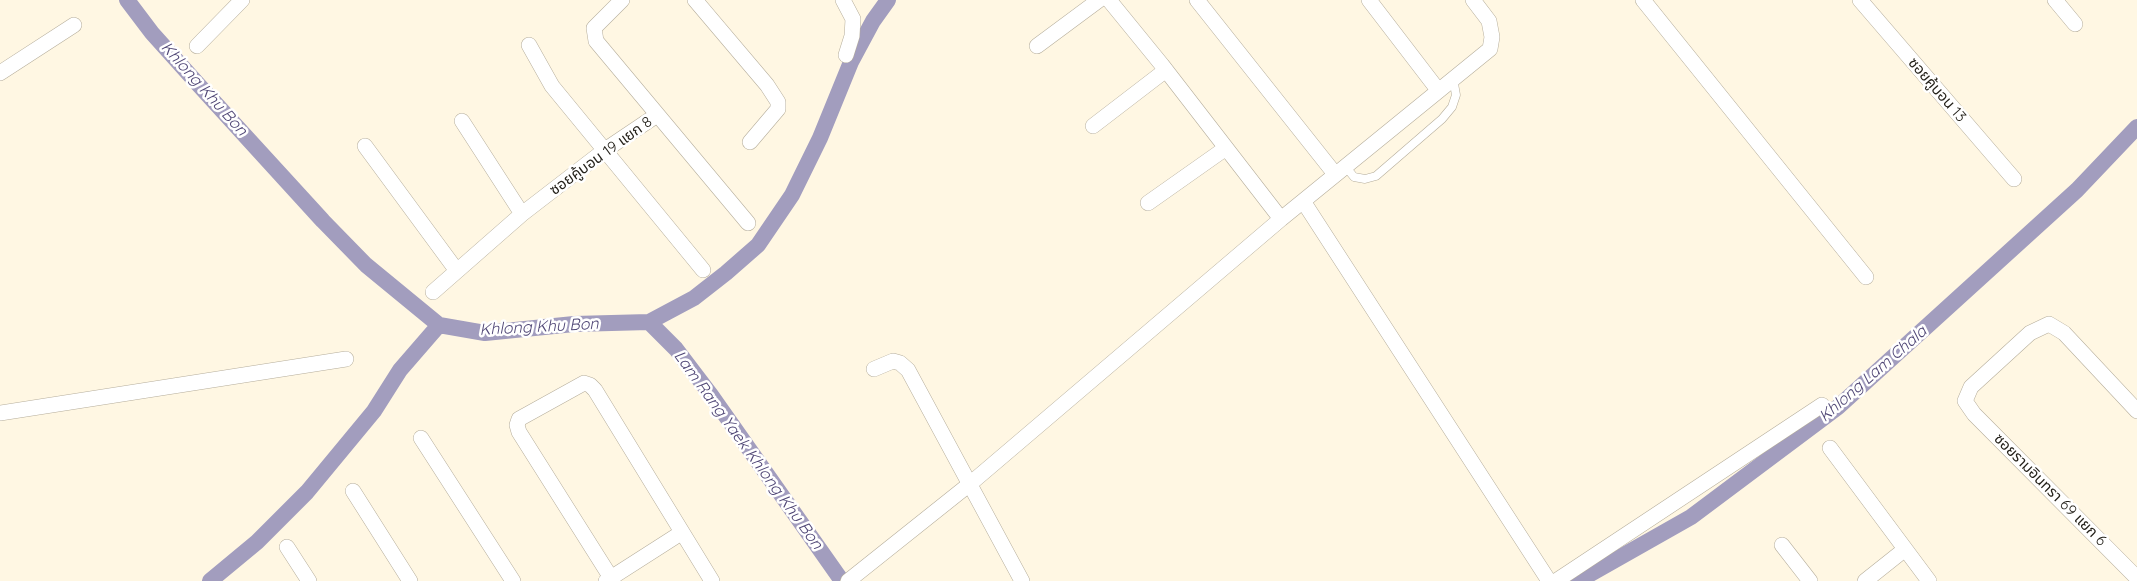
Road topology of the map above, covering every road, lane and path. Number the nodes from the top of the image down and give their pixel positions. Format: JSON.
{"nodes":[{"id":1,"x":242,"y":0,"type":"edge"},
{"id":2,"x":622,"y":0,"type":"edge"},
{"id":3,"x":695,"y":0,"type":"edge"},
{"id":4,"x":843,"y":0,"type":"edge"},
{"id":5,"x":1099,"y":0,"type":"edge"},
{"id":6,"x":1109,"y":0,"type":"edge"},
{"id":7,"x":1197,"y":0,"type":"edge"},
{"id":8,"x":1473,"y":0,"type":"edge"},
{"id":9,"x":1643,"y":0,"type":"edge"},
{"id":10,"x":1860,"y":0,"type":"edge"},
{"id":11,"x":2055,"y":0,"type":"edge"},
{"id":12,"x":1374,"y":2,"type":"edge"},
{"id":13,"x":2075,"y":24,"type":"dead end"},
{"id":14,"x":74,"y":25,"type":"dead end"},
{"id":15,"x":529,"y":45,"type":"dead end"},
{"id":16,"x":197,"y":46,"type":"dead end"},
{"id":17,"x":1037,"y":46,"type":"dead end"},
{"id":18,"x":846,"y":55,"type":"dead end"},
{"id":19,"x":1166,"y":70,"type":"junction"},
{"id":20,"x":0,"y":73,"type":"edge"},
{"id":21,"x":1453,"y":78,"type":"junction"},
{"id":22,"x":1438,"y":90,"type":"junction"},
{"id":23,"x":657,"y":116,"type":"junction"},
{"id":24,"x":462,"y":122,"type":"dead end"},
{"id":25,"x":1093,"y":126,"type":"dead end"},
{"id":26,"x":750,"y":142,"type":"dead end"},
{"id":27,"x":365,"y":146,"type":"dead end"},
{"id":28,"x":1226,"y":148,"type":"junction"},
{"id":29,"x":605,"y":150,"type":"junction"},
{"id":30,"x":1340,"y":170,"type":"junction"},
{"id":31,"x":2014,"y":179,"type":"dead end"},
{"id":32,"x":1303,"y":200,"type":"junction"},
{"id":33,"x":1148,"y":203,"type":"dead end"},
{"id":34,"x":522,"y":214,"type":"junction"},
{"id":35,"x":1281,"y":219,"type":"junction"},
{"id":36,"x":748,"y":223,"type":"dead end"},
{"id":37,"x":703,"y":270,"type":"dead end"},
{"id":38,"x":457,"y":271,"type":"junction"},
{"id":39,"x":1866,"y":277,"type":"dead end"},
{"id":40,"x":432,"y":292,"type":"dead end"},
{"id":41,"x":346,"y":359,"type":"dead end"},
{"id":42,"x":874,"y":369,"type":"dead end"},
{"id":43,"x":1822,"y":405,"type":"dead end"},
{"id":44,"x":2137,"y":411,"type":"edge"},
{"id":45,"x":0,"y":413,"type":"edge"},
{"id":46,"x":421,"y":438,"type":"dead end"},
{"id":47,"x":1830,"y":448,"type":"dead end"},
{"id":48,"x":971,"y":484,"type":"junction"},
{"id":49,"x":353,"y":491,"type":"dead end"},
{"id":50,"x":681,"y":533,"type":"junction"},
{"id":51,"x":1782,"y":545,"type":"dead end"},
{"id":52,"x":287,"y":547,"type":"dead end"},
{"id":53,"x":1904,"y":550,"type":"junction"},
{"id":54,"x":2137,"y":578,"type":"edge"},
{"id":55,"x":610,"y":580,"type":"edge"},
{"id":56,"x":310,"y":581,"type":"edge"},
{"id":57,"x":410,"y":581,"type":"edge"},
{"id":58,"x":513,"y":581,"type":"edge"},
{"id":59,"x":712,"y":581,"type":"edge"},
{"id":60,"x":848,"y":581,"type":"edge"},
{"id":61,"x":1022,"y":581,"type":"edge"},
{"id":62,"x":1549,"y":581,"type":"edge"},
{"id":63,"x":1556,"y":581,"type":"edge"},
{"id":64,"x":1810,"y":581,"type":"edge"},
{"id":65,"x":1865,"y":581,"type":"edge"},
{"id":66,"x":1929,"y":581,"type":"edge"}],
"edges":[{"from":1,"to":16,"type":"street"},
{"from":2,"to":23,"type":"street","name":"ซอยคู้บอน 19 แยก 8"},
{"from":3,"to":26,"type":"street"},
{"from":4,"to":18,"type":"street"},
{"from":5,"to":17,"type":"street"},
{"from":6,"to":19,"type":"street"},
{"from":7,"to":30,"type":"street"},
{"from":8,"to":21,"type":"street"},
{"from":9,"to":39,"type":"street"},
{"from":10,"to":31,"type":"street","name":"ซอยคู้บอน 13"},
{"from":11,"to":13,"type":"street"},
{"from":12,"to":22,"type":"street"},
{"from":14,"to":20,"type":"street"},
{"from":15,"to":29,"type":"street"},
{"from":19,"to":25,"type":"street"},
{"from":19,"to":28,"type":"street"},
{"from":21,"to":22,"type":"street"},
{"from":21,"to":30,"type":"lane"},
{"from":22,"to":30,"type":"street"},
{"from":23,"to":29,"type":"street","name":"ซอยคู้บอน 19 แยก 8"},
{"from":23,"to":36,"type":"street"},
{"from":24,"to":34,"type":"street"},
{"from":27,"to":38,"type":"street"},
{"from":28,"to":33,"type":"street"},
{"from":28,"to":35,"type":"street"},
{"from":29,"to":34,"type":"street","name":"ซอยคู้บอน 19 แยก 8"},
{"from":29,"to":37,"type":"street"},
{"from":30,"to":32,"type":"street"},
{"from":32,"to":35,"type":"street"},
{"from":32,"to":62,"type":"street"},
{"from":34,"to":38,"type":"street","name":"ซอยคู้บอน 19 แยก 8"},
{"from":35,"to":48,"type":"street"},
{"from":38,"to":40,"type":"street","name":"ซอยคู้บอน 19 แยก 8"},
{"from":41,"to":45,"type":"street"},
{"from":42,"to":48,"type":"street"},
{"from":43,"to":63,"type":"street"},
{"from":44,"to":54,"type":"street","name":"ซอยรามอินทรา 69 แยก 6"},
{"from":46,"to":58,"type":"street"},
{"from":47,"to":53,"type":"street"},
{"from":48,"to":60,"type":"street"},
{"from":48,"to":61,"type":"street"},
{"from":49,"to":57,"type":"street"},
{"from":50,"to":55,"type":"street"},
{"from":50,"to":55,"type":"street"},
{"from":50,"to":59,"type":"street"},
{"from":51,"to":64,"type":"street"},
{"from":52,"to":56,"type":"street"},
{"from":53,"to":65,"type":"street"},
{"from":53,"to":66,"type":"street"}]}
